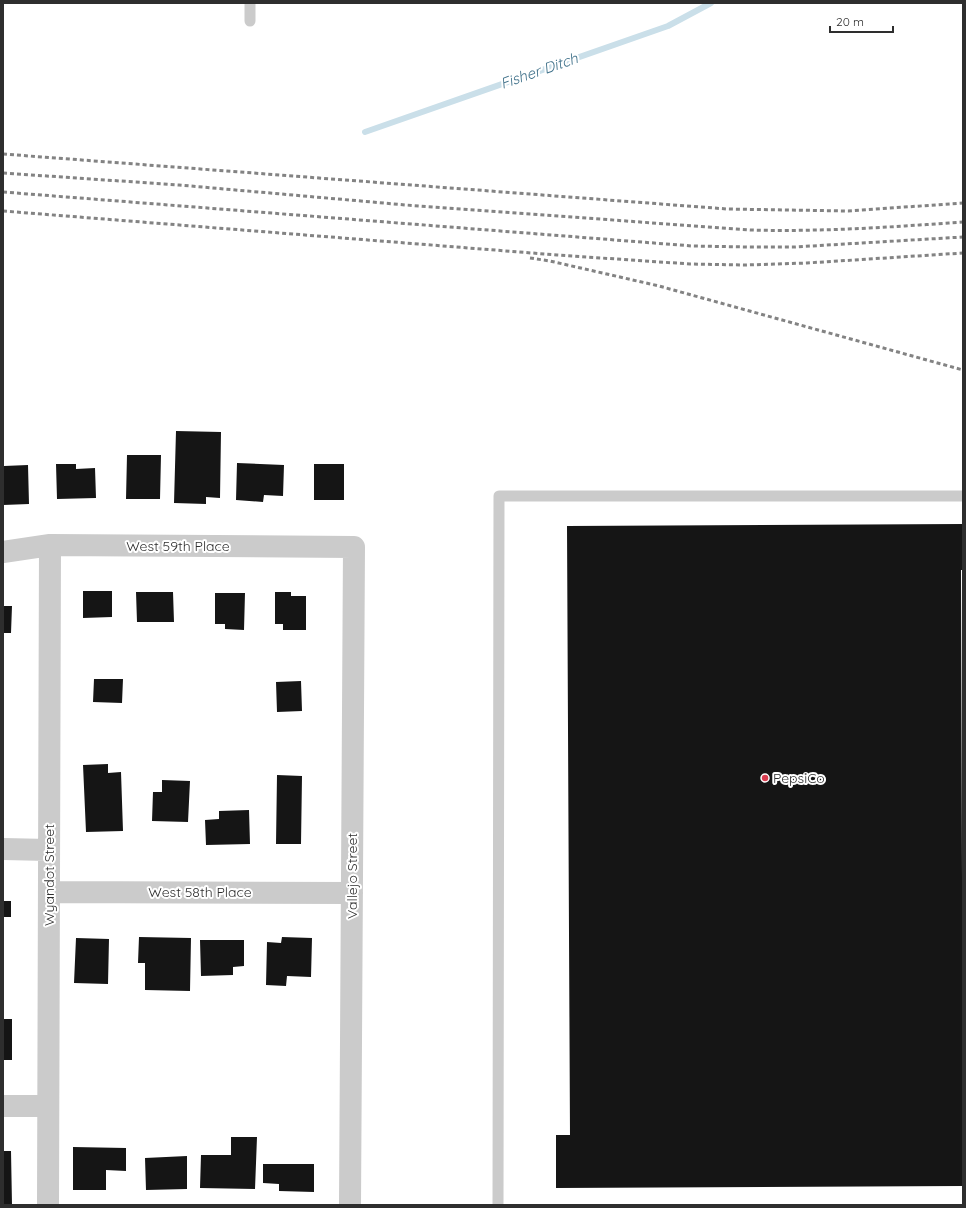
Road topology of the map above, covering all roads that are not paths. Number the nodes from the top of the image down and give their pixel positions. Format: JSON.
{"nodes":[{"id":1,"x":250,"y":3,"type":"edge"},
{"id":2,"x":250,"y":21,"type":"dead end"},
{"id":3,"x":963,"y":496,"type":"edge"},
{"id":4,"x":50,"y":545,"type":"junction"},
{"id":5,"x":354,"y":547,"type":"joint"},
{"id":6,"x":3,"y":552,"type":"edge"},
{"id":7,"x":3,"y":849,"type":"edge"},
{"id":8,"x":49,"y":850,"type":"junction"},
{"id":9,"x":49,"y":892,"type":"junction"},
{"id":10,"x":352,"y":893,"type":"junction"},
{"id":11,"x":3,"y":1106,"type":"edge"},
{"id":12,"x":48,"y":1106,"type":"junction"},
{"id":13,"x":48,"y":1205,"type":"edge"},
{"id":14,"x":350,"y":1205,"type":"edge"},
{"id":15,"x":498,"y":1205,"type":"edge"}],
"edges":[{"from":1,"to":2,"type":"lane"},
{"from":3,"to":15,"type":"lane"},
{"from":4,"to":5,"type":"street","name":"West 59th Place"},
{"from":4,"to":6,"type":"street","name":"West 59th Place"},
{"from":4,"to":8,"type":"street","name":"Wyandot Street"},
{"from":5,"to":10,"type":"street","name":"Vallejo Street"},
{"from":7,"to":8,"type":"street"},
{"from":8,"to":9,"type":"street","name":"Wyandot Street"},
{"from":9,"to":10,"type":"street","name":"West 58th Place"},
{"from":9,"to":12,"type":"street","name":"Wyandot Street"},
{"from":10,"to":14,"type":"street","name":"Vallejo Street"},
{"from":11,"to":12,"type":"street"},
{"from":12,"to":13,"type":"street","name":"Wyandot Street"}]}
